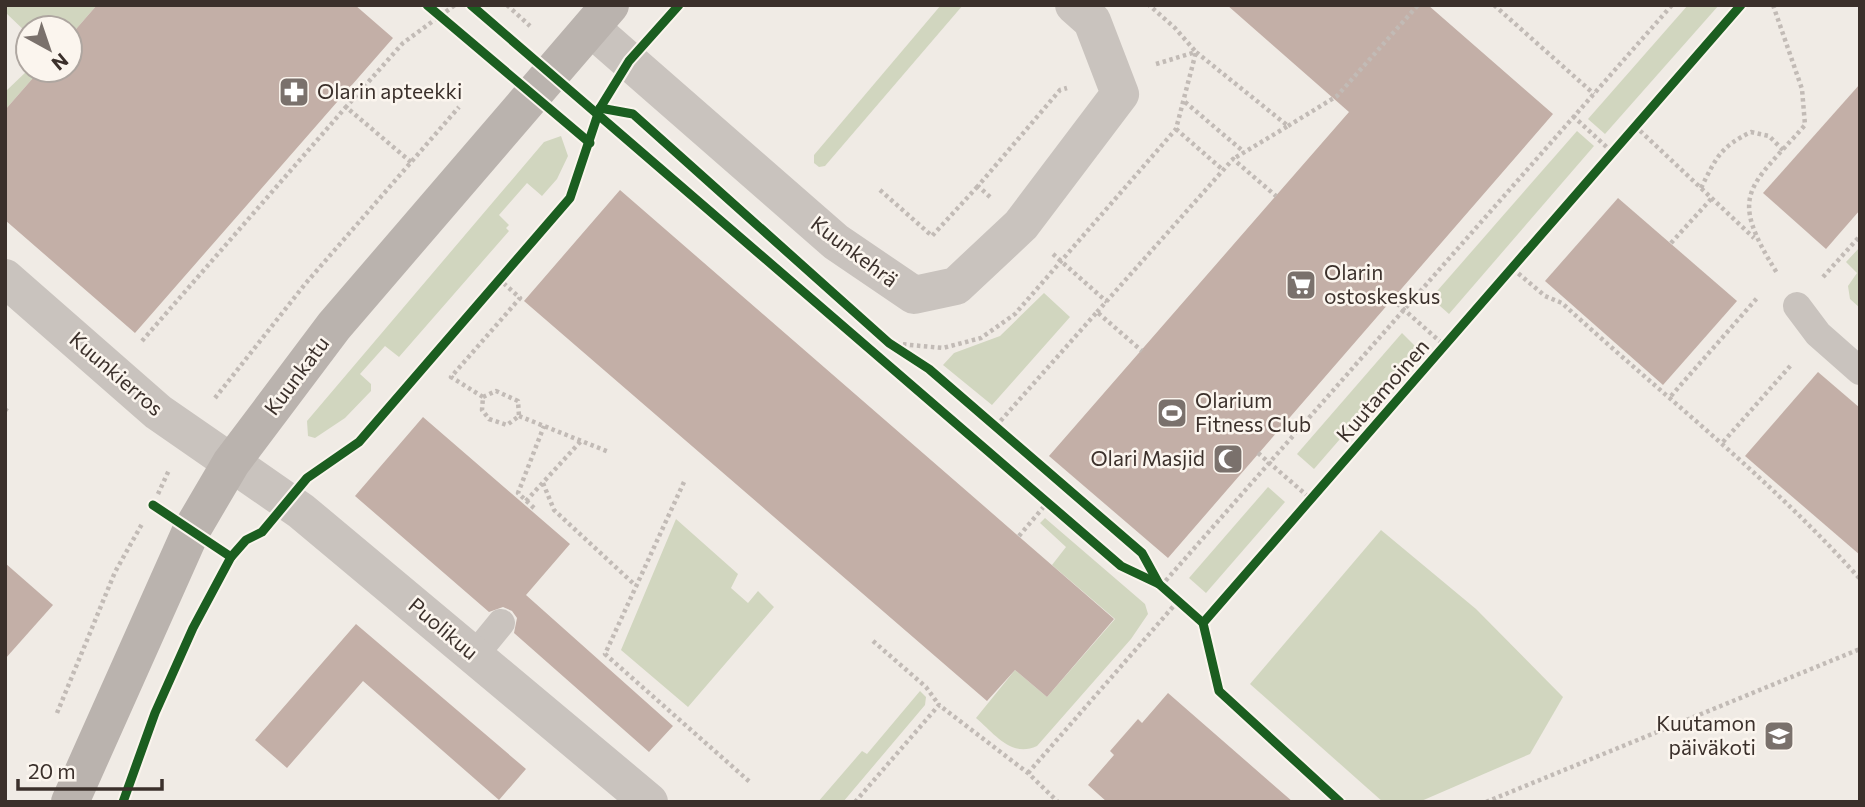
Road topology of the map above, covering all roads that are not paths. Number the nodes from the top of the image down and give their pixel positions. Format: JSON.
{"nodes":[{"id":1,"x":1074,"y":5,"type":"edge"},
{"id":2,"x":600,"y":17,"type":"edge"},
{"id":3,"x":5,"y":278,"type":"edge"},
{"id":4,"x":1797,"y":306,"type":"road end"},
{"id":5,"x":1860,"y":371,"type":"edge"},
{"id":6,"x":231,"y":463,"type":"junction"},
{"id":7,"x":501,"y":623,"type":"dead end"},
{"id":8,"x":474,"y":656,"type":"junction"},
{"id":9,"x":70,"y":802,"type":"edge"},
{"id":10,"x":649,"y":802,"type":"edge"}],
"edges":[{"from":1,"to":2,"type":"street","name":"Kuunkehrä"},
{"from":2,"to":6,"type":"main road","name":"Kuunkatu"},
{"from":3,"to":6,"type":"street","name":"Kuunkierros"},
{"from":4,"to":5,"type":"lane"},
{"from":6,"to":8,"type":"street","name":"Puolikuu"},
{"from":6,"to":9,"type":"main road","name":"Kuunkatu"},
{"from":7,"to":8,"type":"lane"},
{"from":8,"to":10,"type":"street","name":"Puolikuu"}]}
